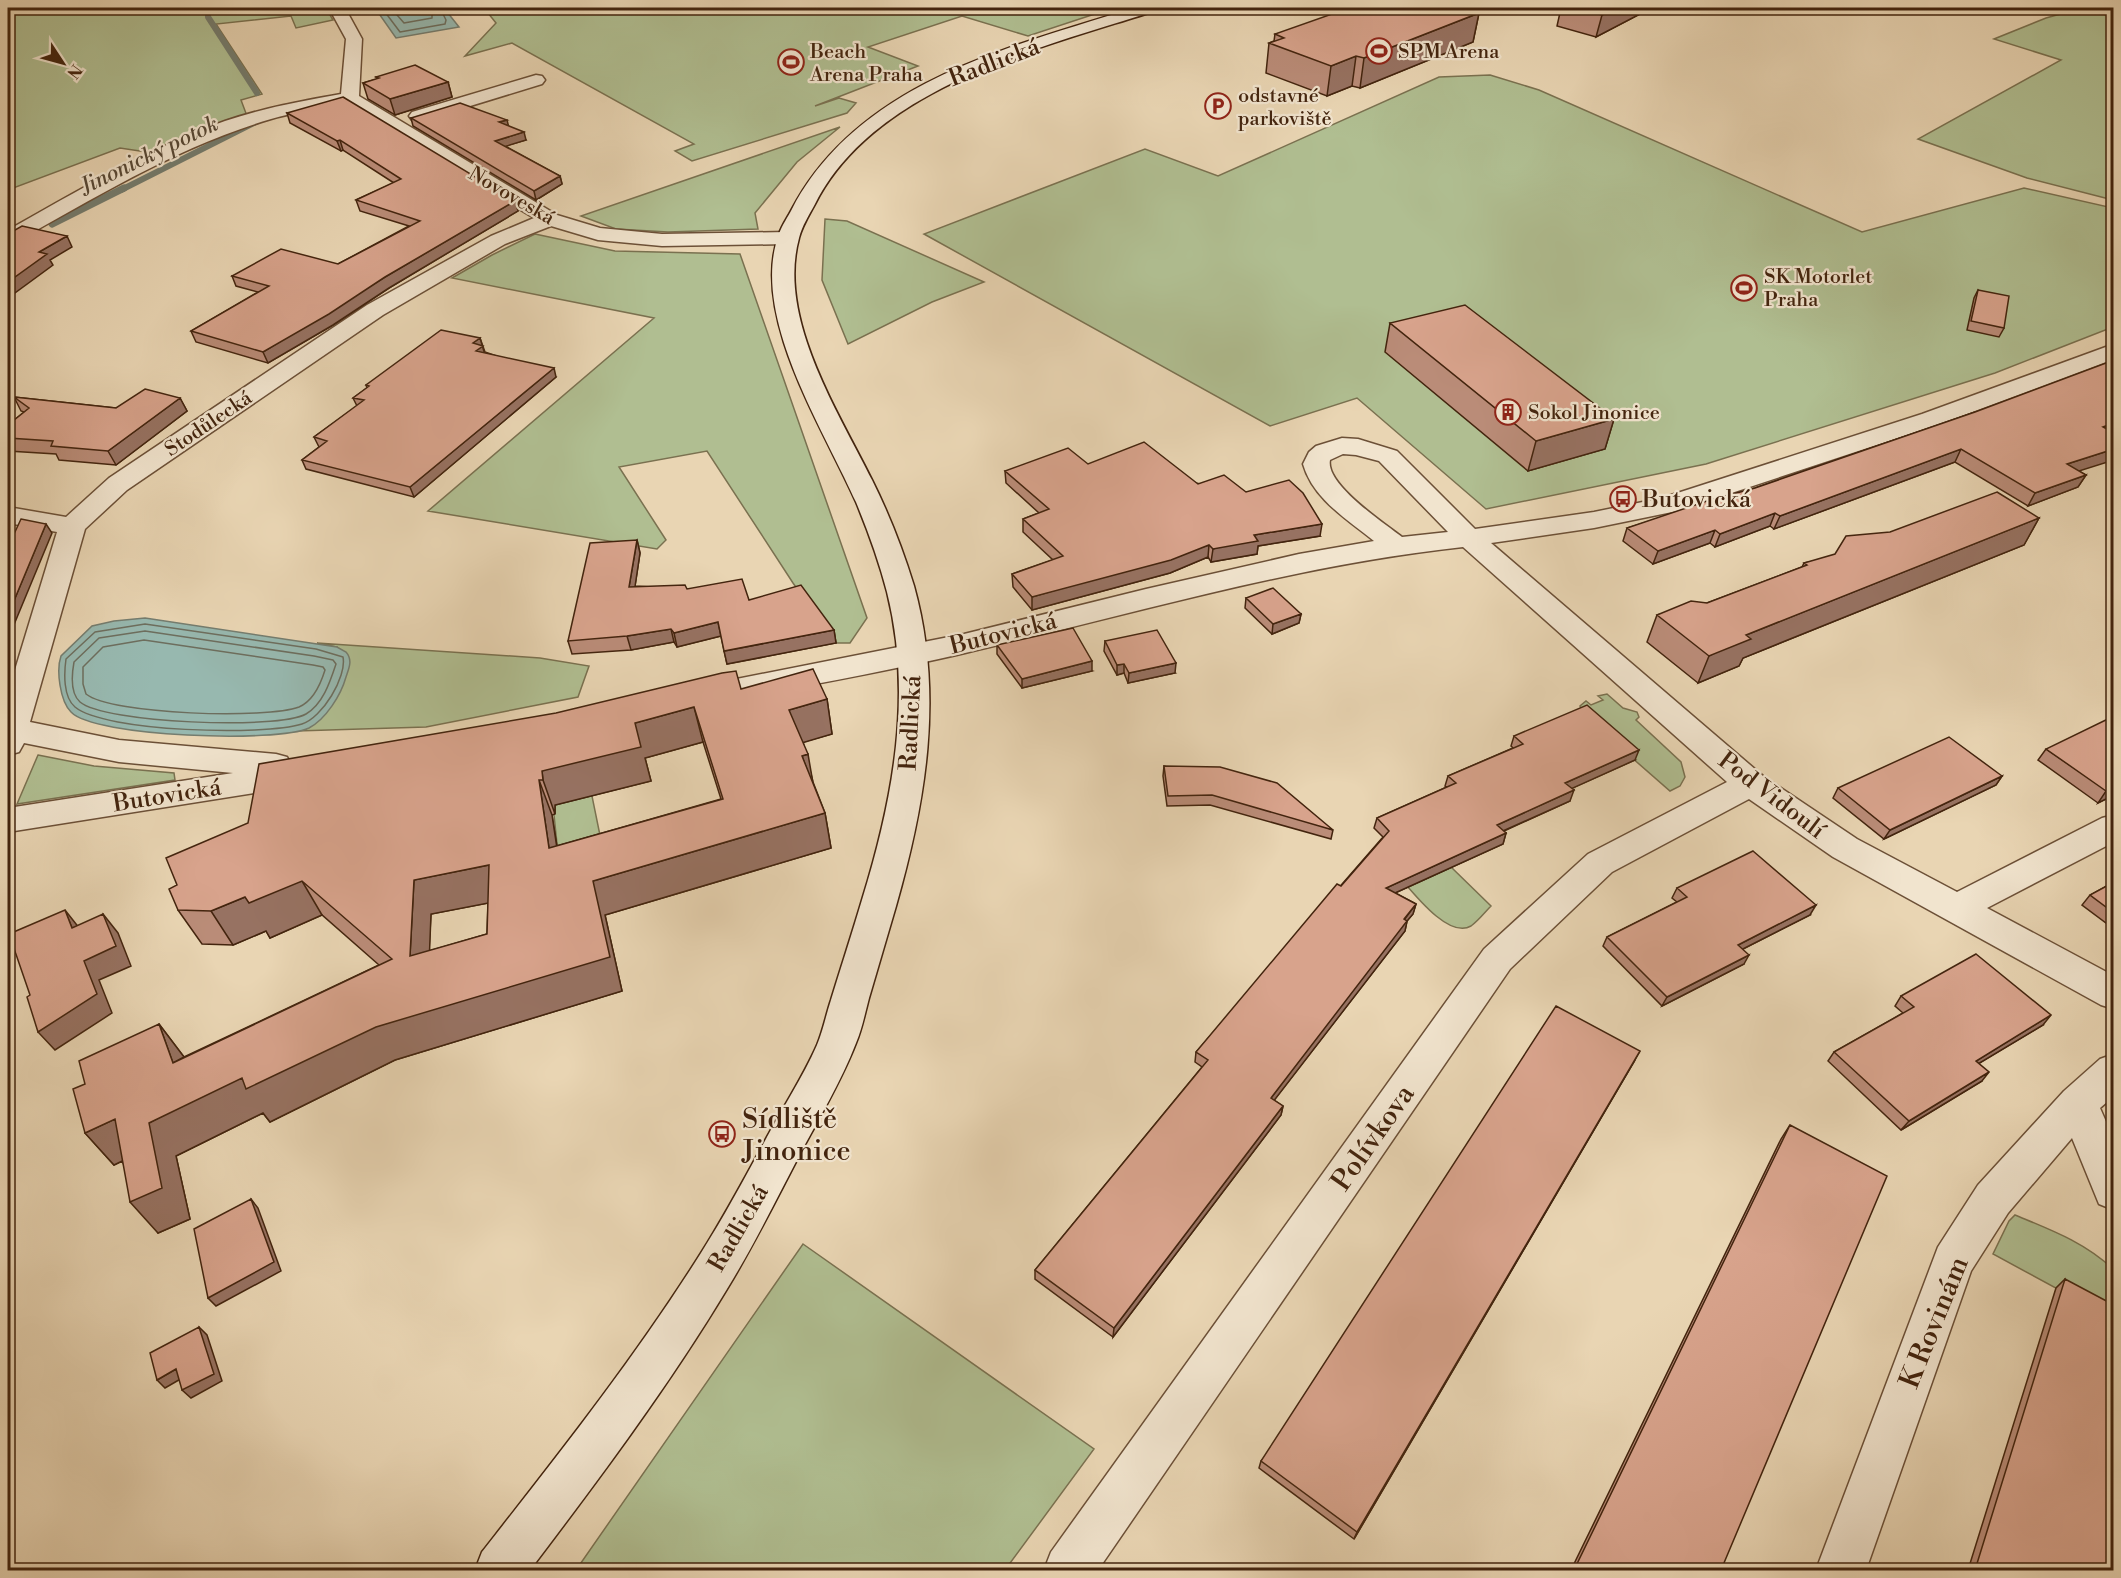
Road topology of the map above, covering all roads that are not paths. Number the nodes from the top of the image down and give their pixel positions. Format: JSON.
{"nodes":[{"id":1,"x":337,"y":8,"type":"edge"},
{"id":2,"x":1149,"y":8,"type":"edge"},
{"id":3,"x":536,"y":80,"type":"dead end"},
{"id":4,"x":350,"y":98,"type":"junction"},
{"id":5,"x":393,"y":124,"type":"junction"},
{"id":6,"x":550,"y":219,"type":"junction"},
{"id":7,"x":8,"y":238,"type":"edge"},
{"id":8,"x":787,"y":238,"type":"junction"},
{"id":9,"x":2114,"y":351,"type":"edge"},
{"id":10,"x":8,"y":515,"type":"edge"},
{"id":11,"x":72,"y":526,"type":"junction"},
{"id":12,"x":1469,"y":538,"type":"junction"},
{"id":13,"x":1395,"y":546,"type":"junction"},
{"id":14,"x":913,"y":654,"type":"junction"},
{"id":15,"x":666,"y":702,"type":"edge"},
{"id":16,"x":10,"y":737,"type":"edge"},
{"id":17,"x":1751,"y":784,"type":"junction"},
{"id":18,"x":8,"y":820,"type":"edge"},
{"id":19,"x":2114,"y":827,"type":"edge"},
{"id":20,"x":1955,"y":909,"type":"junction"},
{"id":21,"x":2114,"y":994,"type":"edge"},
{"id":22,"x":2114,"y":1071,"type":"edge"},
{"id":23,"x":2078,"y":1103,"type":"junction"},
{"id":24,"x":2114,"y":1191,"type":"edge"},
{"id":25,"x":500,"y":1570,"type":"edge"},
{"id":26,"x":1069,"y":1570,"type":"edge"},
{"id":27,"x":1840,"y":1570,"type":"edge"}],
"edges":[{"from":1,"to":4,"type":"street"},
{"from":2,"to":8,"type":"street","name":"Radlická"},
{"from":3,"to":5,"type":"street"},
{"from":4,"to":5,"type":"street","name":"Novoveská"},
{"from":4,"to":7,"type":"street"},
{"from":5,"to":6,"type":"street","name":"Novoveská"},
{"from":6,"to":8,"type":"street","name":"Novoveská"},
{"from":6,"to":11,"type":"street","name":"Stodůlecká"},
{"from":8,"to":14,"type":"street","name":"Radlická"},
{"from":9,"to":12,"type":"street","name":"Butovická"},
{"from":10,"to":11,"type":"street"},
{"from":11,"to":16,"type":"street"},
{"from":12,"to":13,"type":"street","name":"Butovická"},
{"from":12,"to":13,"type":"street"},
{"from":12,"to":17,"type":"street","name":"Pod Vidoulí"},
{"from":13,"to":14,"type":"street","name":"Butovická"},
{"from":14,"to":15,"type":"street","name":"Butovická"},
{"from":14,"to":25,"type":"street","name":"Radlická"},
{"from":16,"to":18,"type":"street","name":"Butovická"},
{"from":17,"to":20,"type":"street","name":"Pod Vidoulí"},
{"from":17,"to":26,"type":"street","name":"Polívkova"},
{"from":19,"to":20,"type":"street"},
{"from":20,"to":21,"type":"street","name":"Pod Vidoulí"},
{"from":22,"to":23,"type":"street","name":"K Rovinám"},
{"from":23,"to":24,"type":"street"},
{"from":23,"to":27,"type":"street","name":"K Rovinám"}]}
